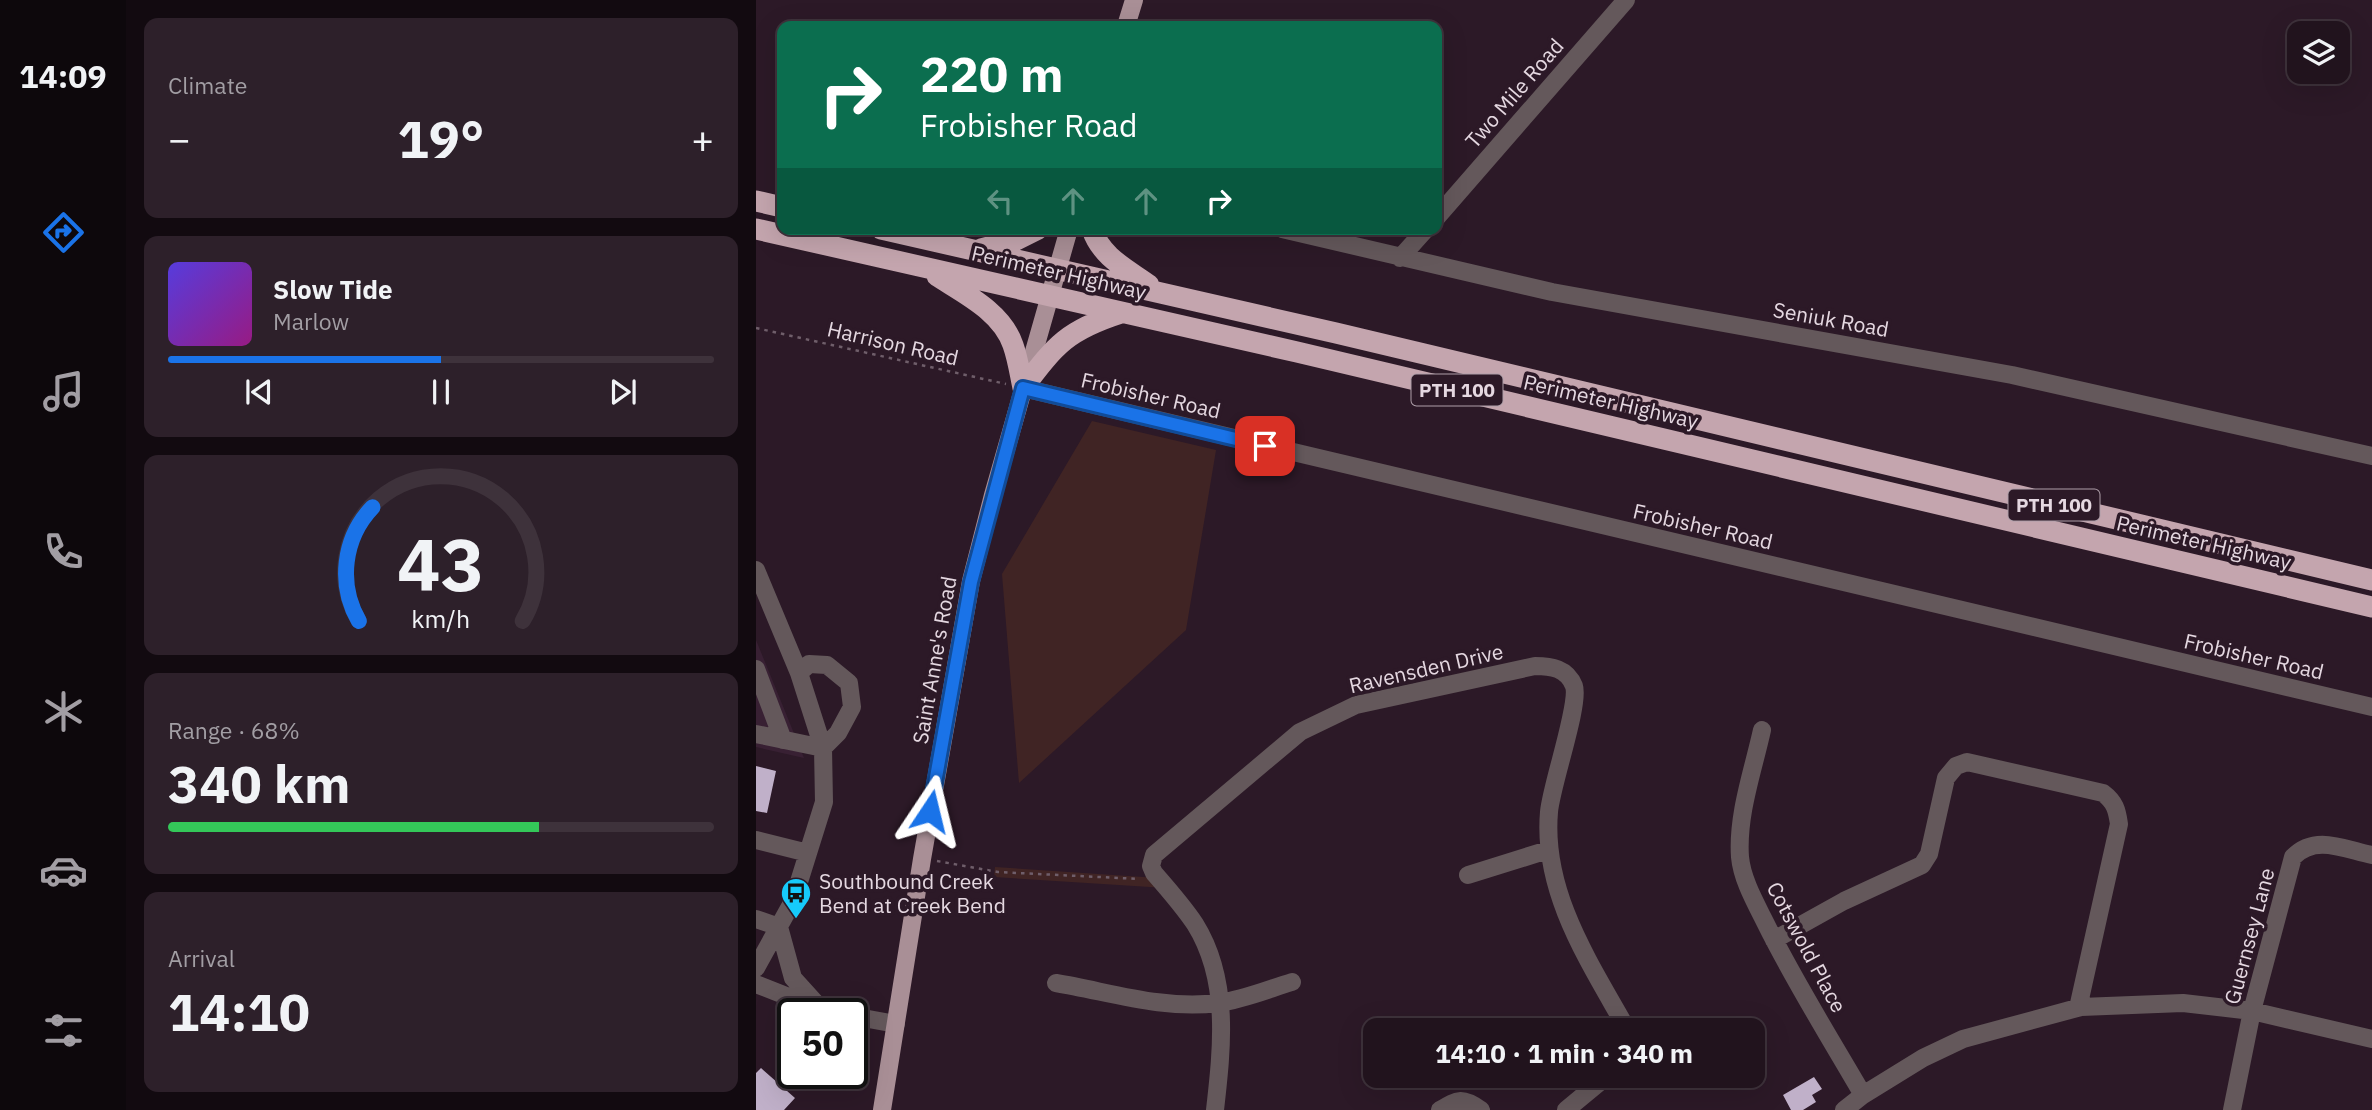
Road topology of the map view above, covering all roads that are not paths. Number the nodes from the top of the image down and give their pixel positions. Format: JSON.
{"nodes":[{"id":1,"x":1134,"y":0,"type":"edge"},
{"id":2,"x":1626,"y":0,"type":"edge"},
{"id":3,"x":1128,"y":21,"type":"edge"},
{"id":4,"x":756,"y":201,"type":"edge"},
{"id":5,"x":777,"y":206,"type":"edge"},
{"id":6,"x":1442,"y":211,"type":"edge"},
{"id":7,"x":756,"y":229,"type":"edge"},
{"id":8,"x":777,"y":234,"type":"edge"},
{"id":9,"x":782,"y":235,"type":"edge"},
{"id":10,"x":908,"y":235,"type":"edge"},
{"id":11,"x":1026,"y":235,"type":"edge"},
{"id":12,"x":1067,"y":235,"type":"edge"},
{"id":13,"x":1094,"y":235,"type":"edge"},
{"id":14,"x":1307,"y":235,"type":"edge"},
{"id":15,"x":1421,"y":235,"type":"edge"},
{"id":16,"x":974,"y":250,"type":"junction"},
{"id":17,"x":1401,"y":258,"type":"junction"},
{"id":18,"x":922,"y":267,"type":"junction"},
{"id":19,"x":1058,"y":270,"type":"junction"},
{"id":20,"x":1160,"y":293,"type":"junction"},
{"id":21,"x":1050,"y":295,"type":"junction"},
{"id":22,"x":1124,"y":312,"type":"junction"},
{"id":23,"x":1023,"y":388,"type":"junction"},
{"id":24,"x":2372,"y":456,"type":"edge"},
{"id":25,"x":756,"y":570,"type":"edge"},
{"id":26,"x":2372,"y":580,"type":"edge"},
{"id":27,"x":2372,"y":607,"type":"edge"},
{"id":28,"x":756,"y":669,"type":"edge"},
{"id":29,"x":799,"y":673,"type":"junction"},
{"id":30,"x":2372,"y":707,"type":"edge"},
{"id":31,"x":1762,"y":730,"type":"dead end"},
{"id":32,"x":756,"y":734,"type":"edge"},
{"id":33,"x":783,"y":740,"type":"junction"},
{"id":34,"x":822,"y":748,"type":"junction"},
{"id":35,"x":756,"y":840,"type":"edge"},
{"id":36,"x":1548,"y":850,"type":"junction"},
{"id":37,"x":808,"y":853,"type":"junction"},
{"id":38,"x":2372,"y":855,"type":"edge"},
{"id":39,"x":1468,"y":875,"type":"dead end"},
{"id":40,"x":756,"y":919,"type":"edge"},
{"id":41,"x":779,"y":927,"type":"junction"},
{"id":42,"x":1774,"y":940,"type":"junction"},
{"id":43,"x":756,"y":968,"type":"edge"},
{"id":44,"x":1292,"y":982,"type":"dead end"},
{"id":45,"x":1056,"y":983,"type":"dead end"},
{"id":46,"x":756,"y":984,"type":"edge"},
{"id":47,"x":795,"y":998,"type":"edge"},
{"id":48,"x":816,"y":998,"type":"edge"},
{"id":49,"x":1220,"y":1003,"type":"junction"},
{"id":50,"x":2078,"y":1008,"type":"junction"},
{"id":51,"x":2252,"y":1011,"type":"junction"},
{"id":52,"x":1621,"y":1018,"type":"edge"},
{"id":53,"x":868,"y":1019,"type":"edge"},
{"id":54,"x":896,"y":1024,"type":"junction"},
{"id":55,"x":2372,"y":1039,"type":"edge"},
{"id":56,"x":1593,"y":1088,"type":"edge"},
{"id":57,"x":1863,"y":1095,"type":"junction"},
{"id":58,"x":882,"y":1110,"type":"edge"},
{"id":59,"x":1215,"y":1110,"type":"edge"},
{"id":60,"x":1440,"y":1110,"type":"edge"},
{"id":61,"x":1481,"y":1110,"type":"edge"},
{"id":62,"x":1566,"y":1110,"type":"edge"},
{"id":63,"x":1844,"y":1110,"type":"edge"},
{"id":64,"x":2232,"y":1110,"type":"edge"}],
"edges":[{"from":1,"to":3,"type":"main road"},
{"from":2,"to":6,"type":"street","name":"Two Mile Road"},
{"from":4,"to":5,"type":"highway"},
{"from":7,"to":8,"type":"highway","name":"Perimeter Highway","number":"PTH 100"},
{"from":9,"to":18,"type":"highway","name":"Perimeter Highway","number":"PTH 100"},
{"from":10,"to":16,"type":"highway","name":"Perimeter Highway","number":"PTH 100"},
{"from":11,"to":16,"type":"highway"},
{"from":12,"to":19,"type":"main road","name":"Saint Anne's Road"},
{"from":13,"to":20,"type":"highway"},
{"from":14,"to":17,"type":"street","name":"Seniuk Road"},
{"from":15,"to":17,"type":"street"},
{"from":16,"to":19,"type":"highway","name":"Perimeter Highway","number":"PTH 100"},
{"from":17,"to":24,"type":"street","name":"Seniuk Road"},
{"from":18,"to":21,"type":"highway","name":"Perimeter Highway","number":"PTH 100"},
{"from":18,"to":23,"type":"highway"},
{"from":19,"to":20,"type":"highway","name":"Perimeter Highway","number":"PTH 100"},
{"from":19,"to":21,"type":"main road","name":"Saint Anne's Road"},
{"from":20,"to":26,"type":"highway","name":"Perimeter Highway","number":"PTH 100"},
{"from":21,"to":22,"type":"highway","name":"Perimeter Highway","number":"PTH 100"},
{"from":21,"to":23,"type":"main road","name":"Saint Anne's Road"},
{"from":22,"to":23,"type":"highway"},
{"from":22,"to":27,"type":"highway","name":"Perimeter Highway","number":"PTH 100"},
{"from":23,"to":30,"type":"street","name":"Frobisher Road"},
{"from":23,"to":54,"type":"main road","name":"Saint Anne's Road"},
{"from":25,"to":29,"type":"street"},
{"from":28,"to":33,"type":"street"},
{"from":29,"to":34,"type":"street"},
{"from":29,"to":34,"type":"street"},
{"from":31,"to":42,"type":"street","name":"Cotswold Place"},
{"from":32,"to":33,"type":"street"},
{"from":33,"to":34,"type":"street"},
{"from":34,"to":37,"type":"street"},
{"from":35,"to":37,"type":"street"},
{"from":36,"to":39,"type":"street"},
{"from":36,"to":49,"type":"street","name":"Ravensden Drive"},
{"from":36,"to":52,"type":"street","name":"Ravensden Drive"},
{"from":37,"to":41,"type":"street"},
{"from":38,"to":51,"type":"street","name":"Guernsey Lane"},
{"from":40,"to":41,"type":"street"},
{"from":41,"to":43,"type":"street"},
{"from":41,"to":48,"type":"street"},
{"from":42,"to":50,"type":"street"},
{"from":42,"to":57,"type":"street","name":"Cotswold Place"},
{"from":44,"to":49,"type":"street"},
{"from":45,"to":49,"type":"street"},
{"from":46,"to":47,"type":"street"},
{"from":49,"to":59,"type":"street"},
{"from":50,"to":51,"type":"street"},
{"from":50,"to":57,"type":"street"},
{"from":51,"to":55,"type":"street"},
{"from":51,"to":64,"type":"street","name":"Guernsey Lane"},
{"from":53,"to":54,"type":"street"},
{"from":54,"to":58,"type":"main road","name":"Saint Anne's Road"},
{"from":56,"to":62,"type":"street"},
{"from":57,"to":63,"type":"street"},
{"from":60,"to":61,"type":"street"}]}
